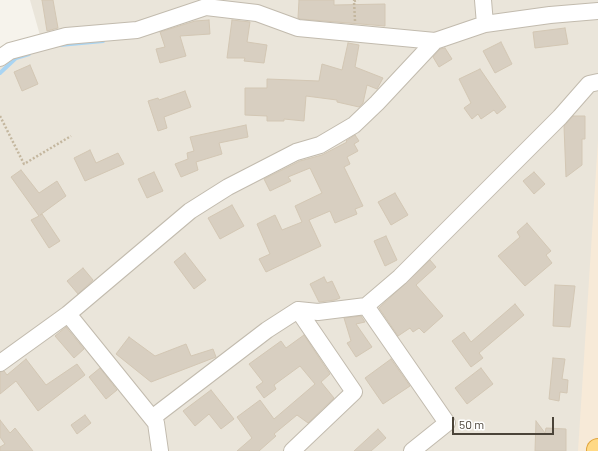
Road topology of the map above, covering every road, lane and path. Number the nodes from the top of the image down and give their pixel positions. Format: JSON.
{"nodes":[{"id":1,"x":358,"y":0,"type":"edge"},
{"id":2,"x":483,"y":0,"type":"edge"},
{"id":3,"x":598,"y":11,"type":"edge"},
{"id":4,"x":485,"y":24,"type":"junction"},
{"id":5,"x":355,"y":33,"type":"junction"},
{"id":6,"x":435,"y":41,"type":"junction"},
{"id":7,"x":0,"y":58,"type":"edge"},
{"id":8,"x":598,"y":82,"type":"edge"},
{"id":9,"x":0,"y":116,"type":"edge"},
{"id":10,"x":72,"y":136,"type":"dead end"},
{"id":11,"x":366,"y":306,"type":"junction"},
{"id":12,"x":298,"y":310,"type":"junction"},
{"id":13,"x":68,"y":314,"type":"junction"},
{"id":14,"x":0,"y":363,"type":"edge"},
{"id":15,"x":152,"y":418,"type":"junction"},
{"id":16,"x":160,"y":451,"type":"edge"},
{"id":17,"x":292,"y":451,"type":"edge"},
{"id":18,"x":412,"y":451,"type":"edge"}],
"edges":[{"from":1,"to":5,"type":"path"},
{"from":2,"to":4,"type":"street"},
{"from":3,"to":4,"type":"street"},
{"from":4,"to":6,"type":"street"},
{"from":5,"to":6,"type":"street"},
{"from":5,"to":7,"type":"street"},
{"from":6,"to":13,"type":"street"},
{"from":8,"to":11,"type":"street"},
{"from":9,"to":10,"type":"path"},
{"from":11,"to":12,"type":"street"},
{"from":11,"to":18,"type":"street"},
{"from":12,"to":15,"type":"street"},
{"from":12,"to":17,"type":"street"},
{"from":13,"to":14,"type":"street"},
{"from":13,"to":15,"type":"street"},
{"from":15,"to":16,"type":"street"}]}
